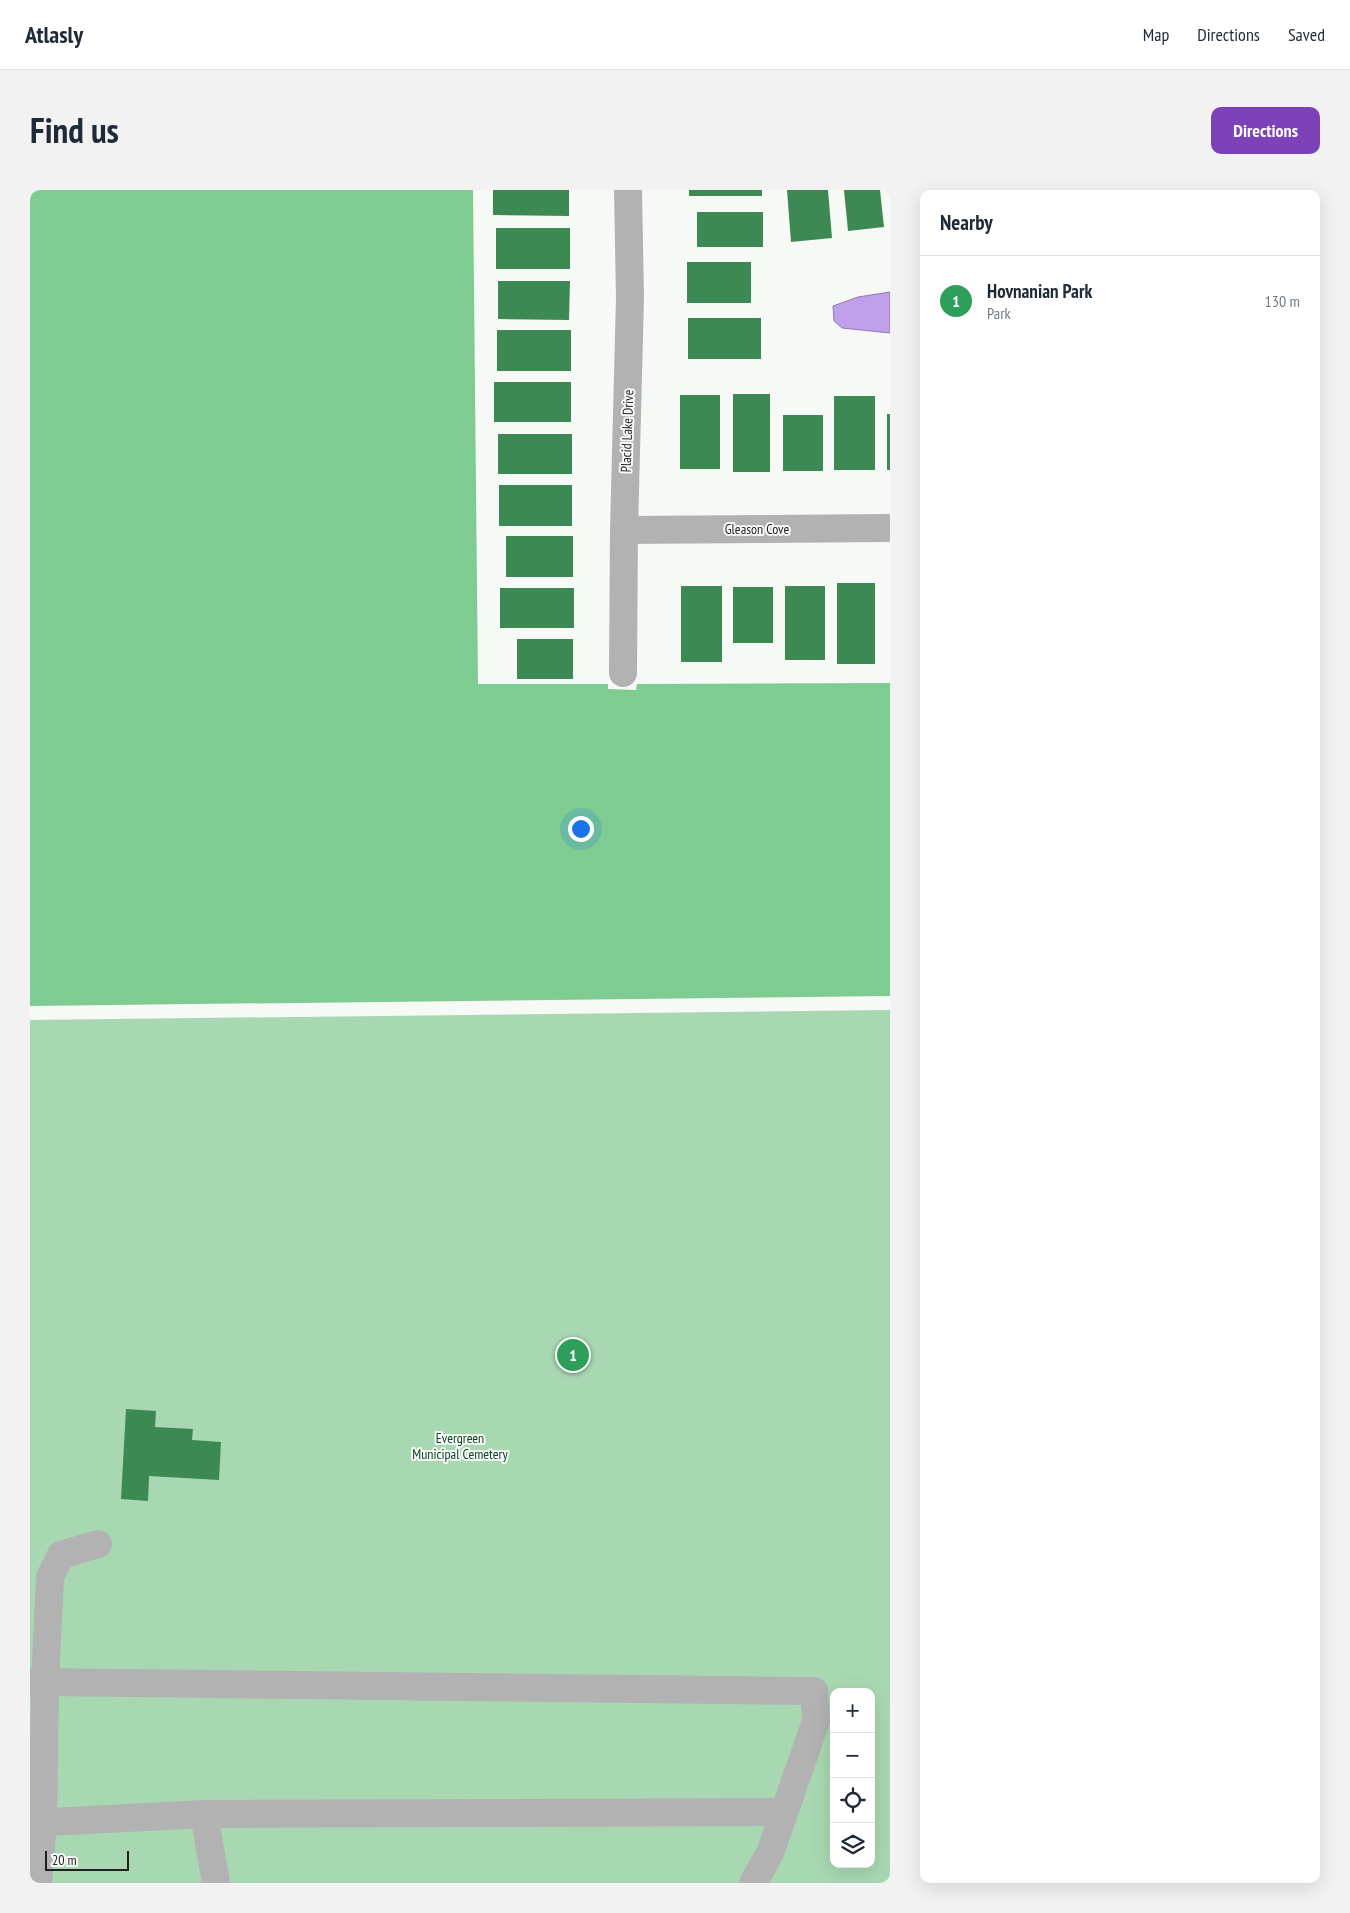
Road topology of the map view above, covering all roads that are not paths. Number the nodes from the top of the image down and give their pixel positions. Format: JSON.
{"nodes":[{"id":1,"x":628,"y":190,"type":"edge"},
{"id":2,"x":890,"y":528,"type":"edge"},
{"id":3,"x":624,"y":530,"type":"junction"},
{"id":4,"x":623,"y":673,"type":"dead end"},
{"id":5,"x":98,"y":1544,"type":"dead end"},
{"id":6,"x":38,"y":1682,"type":"edge"},
{"id":7,"x":784,"y":1812,"type":"junction"},
{"id":8,"x":204,"y":1814,"type":"junction"},
{"id":9,"x":37,"y":1823,"type":"edge"},
{"id":10,"x":38,"y":1883,"type":"edge"},
{"id":11,"x":216,"y":1883,"type":"edge"},
{"id":12,"x":753,"y":1883,"type":"edge"}],
"edges":[{"from":1,"to":3,"type":"street","name":"Placid Lake Drive"},
{"from":2,"to":3,"type":"street","name":"Gleason Cove"},
{"from":3,"to":4,"type":"street","name":"Placid Lake Drive"},
{"from":5,"to":6,"type":"street"},
{"from":6,"to":7,"type":"street"},
{"from":6,"to":9,"type":"street"},
{"from":7,"to":8,"type":"street"},
{"from":7,"to":12,"type":"street"},
{"from":8,"to":9,"type":"street"},
{"from":8,"to":11,"type":"street"},
{"from":9,"to":10,"type":"street"}]}
